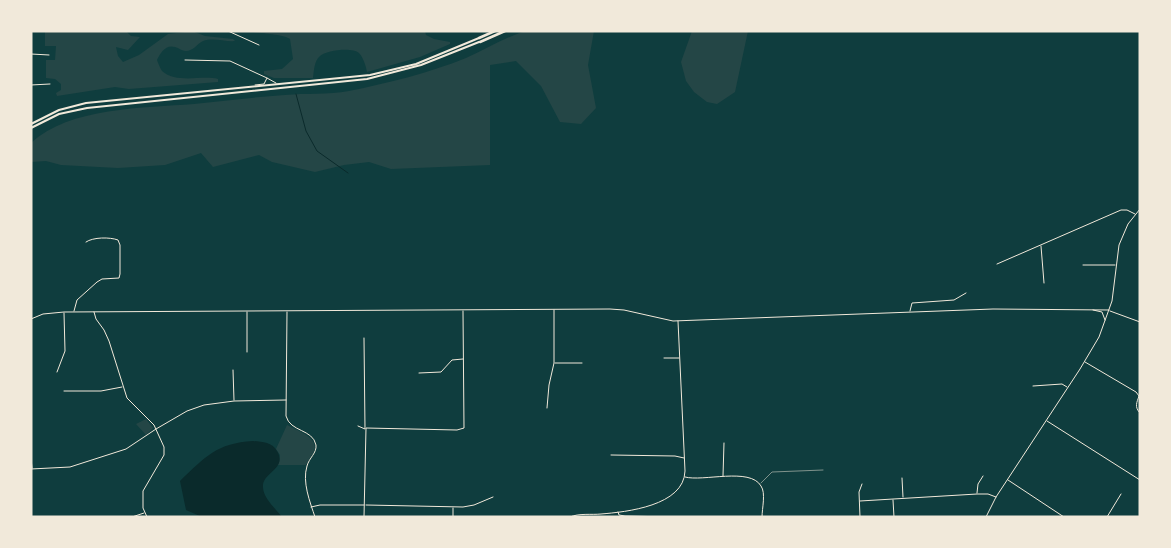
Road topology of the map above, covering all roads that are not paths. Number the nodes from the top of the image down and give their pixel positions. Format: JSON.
{"nodes":[{"id":1,"x":228,"y":31,"type":"edge"},
{"id":2,"x":494,"y":31,"type":"edge"},
{"id":3,"x":505,"y":31,"type":"edge"},
{"id":4,"x":479,"y":38,"type":"joint"},
{"id":5,"x":480,"y":42,"type":"joint"},
{"id":6,"x":259,"y":45,"type":"dead end"},
{"id":7,"x":31,"y":54,"type":"edge"},
{"id":8,"x":49,"y":55,"type":"dead end"},
{"id":9,"x":185,"y":60,"type":"dead end"},
{"id":10,"x":267,"y":78,"type":"junction"},
{"id":11,"x":31,"y":84,"type":"edge"},
{"id":12,"x":50,"y":84,"type":"dead end"},
{"id":13,"x":279,"y":85,"type":"junction"},
{"id":14,"x":251,"y":87,"type":"junction"},
{"id":15,"x":31,"y":124,"type":"edge"},
{"id":16,"x":31,"y":128,"type":"edge"},
{"id":17,"x":1140,"y":209,"type":"edge"},
{"id":18,"x":1135,"y":214,"type":"junction"},
{"id":19,"x":86,"y":242,"type":"dead end"},
{"id":20,"x":1040,"y":245,"type":"junction"},
{"id":21,"x":998,"y":264,"type":"dead end"},
{"id":22,"x":1082,"y":265,"type":"dead end"},
{"id":23,"x":1116,"y":265,"type":"junction"},
{"id":24,"x":1044,"y":282,"type":"dead end"},
{"id":25,"x":966,"y":293,"type":"dead end"},
{"id":26,"x":554,"y":309,"type":"junction"},
{"id":27,"x":1089,"y":309,"type":"junction"},
{"id":28,"x":463,"y":310,"type":"junction"},
{"id":29,"x":1109,"y":310,"type":"junction"},
{"id":30,"x":64,"y":312,"type":"junction"},
{"id":31,"x":74,"y":312,"type":"junction"},
{"id":32,"x":94,"y":312,"type":"junction"},
{"id":33,"x":247,"y":312,"type":"junction"},
{"id":34,"x":287,"y":312,"type":"junction"},
{"id":35,"x":910,"y":312,"type":"junction"},
{"id":36,"x":31,"y":319,"type":"edge"},
{"id":37,"x":678,"y":321,"type":"junction"},
{"id":38,"x":1106,"y":322,"type":"junction"},
{"id":39,"x":1140,"y":322,"type":"edge"},
{"id":40,"x":364,"y":338,"type":"dead end"},
{"id":41,"x":247,"y":352,"type":"dead end"},
{"id":42,"x":463,"y":358,"type":"junction"},
{"id":43,"x":664,"y":358,"type":"dead end"},
{"id":44,"x":680,"y":358,"type":"junction"},
{"id":45,"x":1084,"y":362,"type":"junction"},
{"id":46,"x":554,"y":363,"type":"junction"},
{"id":47,"x":582,"y":363,"type":"dead end"},
{"id":48,"x":233,"y":370,"type":"dead end"},
{"id":49,"x":57,"y":372,"type":"dead end"},
{"id":50,"x":419,"y":372,"type":"dead end"},
{"id":51,"x":1033,"y":386,"type":"dead end"},
{"id":52,"x":123,"y":387,"type":"junction"},
{"id":53,"x":1068,"y":387,"type":"junction"},
{"id":54,"x":64,"y":391,"type":"dead end"},
{"id":55,"x":1139,"y":394,"type":"edge"},
{"id":56,"x":286,"y":400,"type":"junction"},
{"id":57,"x":234,"y":401,"type":"junction"},
{"id":58,"x":547,"y":408,"type":"dead end"},
{"id":59,"x":1140,"y":413,"type":"edge"},
{"id":60,"x":1046,"y":420,"type":"junction"},
{"id":61,"x":358,"y":426,"type":"dead end"},
{"id":62,"x":156,"y":429,"type":"junction"},
{"id":63,"x":365,"y":429,"type":"junction"},
{"id":64,"x":724,"y":443,"type":"dead end"},
{"id":65,"x":612,"y":455,"type":"dead end"},
{"id":66,"x":31,"y":458,"type":"edge"},
{"id":67,"x":684,"y":458,"type":"junction"},
{"id":68,"x":32,"y":469,"type":"edge"},
{"id":69,"x":824,"y":470,"type":"dead end"},
{"id":70,"x":983,"y":476,"type":"dead end"},
{"id":71,"x":684,"y":477,"type":"junction"},
{"id":72,"x":724,"y":477,"type":"junction"},
{"id":73,"x":902,"y":478,"type":"dead end"},
{"id":74,"x":1008,"y":480,"type":"junction"},
{"id":75,"x":1140,"y":480,"type":"edge"},
{"id":76,"x":760,"y":484,"type":"junction"},
{"id":77,"x":862,"y":484,"type":"dead end"},
{"id":78,"x":977,"y":494,"type":"junction"},
{"id":79,"x":1121,"y":494,"type":"dead end"},
{"id":80,"x":493,"y":497,"type":"dead end"},
{"id":81,"x":903,"y":498,"type":"junction"},
{"id":82,"x":996,"y":498,"type":"junction"},
{"id":83,"x":892,"y":499,"type":"junction"},
{"id":84,"x":860,"y":501,"type":"junction"},
{"id":85,"x":365,"y":505,"type":"junction"},
{"id":86,"x":311,"y":507,"type":"junction"},
{"id":87,"x":453,"y":508,"type":"junction"},
{"id":88,"x":618,"y":511,"type":"junction"},
{"id":89,"x":144,"y":512,"type":"junction"},
{"id":90,"x":132,"y":517,"type":"edge"},
{"id":91,"x":147,"y":517,"type":"edge"},
{"id":92,"x":315,"y":517,"type":"edge"},
{"id":93,"x":364,"y":517,"type":"edge"},
{"id":94,"x":453,"y":517,"type":"edge"},
{"id":95,"x":570,"y":517,"type":"edge"},
{"id":96,"x":670,"y":517,"type":"edge"},
{"id":97,"x":762,"y":517,"type":"edge"},
{"id":98,"x":860,"y":517,"type":"edge"},
{"id":99,"x":894,"y":517,"type":"edge"},
{"id":100,"x":986,"y":517,"type":"edge"},
{"id":101,"x":1064,"y":517,"type":"edge"},
{"id":102,"x":1108,"y":517,"type":"edge"}],
"edges":[{"from":1,"to":6,"type":"street"},
{"from":2,"to":4,"type":"highway"},
{"from":3,"to":5,"type":"highway"},
{"from":4,"to":13,"type":"highway"},
{"from":5,"to":16,"type":"highway"},
{"from":7,"to":8,"type":"street"},
{"from":9,"to":10,"type":"street"},
{"from":10,"to":13,"type":"street"},
{"from":10,"to":14,"type":"street"},
{"from":11,"to":12,"type":"street"},
{"from":13,"to":14,"type":"highway"},
{"from":14,"to":15,"type":"highway"},
{"from":17,"to":18,"type":"street"},
{"from":18,"to":20,"type":"street"},
{"from":18,"to":23,"type":"street"},
{"from":19,"to":31,"type":"street"},
{"from":20,"to":21,"type":"street"},
{"from":20,"to":24,"type":"street"},
{"from":22,"to":23,"type":"street"},
{"from":23,"to":29,"type":"street"},
{"from":25,"to":35,"type":"street"},
{"from":26,"to":28,"type":"street"},
{"from":26,"to":37,"type":"street"},
{"from":26,"to":46,"type":"street"},
{"from":27,"to":29,"type":"street"},
{"from":27,"to":35,"type":"street"},
{"from":27,"to":38,"type":"street"},
{"from":28,"to":34,"type":"street"},
{"from":28,"to":42,"type":"street"},
{"from":29,"to":38,"type":"street"},
{"from":29,"to":39,"type":"street"},
{"from":30,"to":31,"type":"street"},
{"from":30,"to":36,"type":"street"},
{"from":30,"to":49,"type":"street"},
{"from":31,"to":32,"type":"street"},
{"from":32,"to":33,"type":"street"},
{"from":32,"to":52,"type":"street"},
{"from":33,"to":34,"type":"street"},
{"from":33,"to":41,"type":"street"},
{"from":34,"to":56,"type":"street"},
{"from":35,"to":37,"type":"street"},
{"from":37,"to":44,"type":"street"},
{"from":38,"to":45,"type":"street"},
{"from":40,"to":63,"type":"street"},
{"from":42,"to":50,"type":"street"},
{"from":42,"to":63,"type":"street"},
{"from":43,"to":44,"type":"street"},
{"from":44,"to":67,"type":"street"},
{"from":45,"to":53,"type":"street"},
{"from":45,"to":55,"type":"street"},
{"from":46,"to":47,"type":"street"},
{"from":46,"to":58,"type":"street"},
{"from":48,"to":57,"type":"street"},
{"from":51,"to":53,"type":"street"},
{"from":52,"to":54,"type":"street"},
{"from":52,"to":62,"type":"street"},
{"from":53,"to":60,"type":"street"},
{"from":55,"to":59,"type":"street"},
{"from":56,"to":57,"type":"street"},
{"from":56,"to":86,"type":"street"},
{"from":57,"to":62,"type":"street"},
{"from":60,"to":74,"type":"street"},
{"from":60,"to":75,"type":"street"},
{"from":61,"to":63,"type":"street"},
{"from":62,"to":68,"type":"street"},
{"from":62,"to":89,"type":"street"},
{"from":63,"to":85,"type":"street"},
{"from":64,"to":72,"type":"street"},
{"from":65,"to":67,"type":"street"},
{"from":66,"to":68,"type":"street"},
{"from":67,"to":71,"type":"street"},
{"from":69,"to":76,"type":"lane"},
{"from":70,"to":78,"type":"street"},
{"from":71,"to":72,"type":"street"},
{"from":71,"to":88,"type":"street"},
{"from":72,"to":76,"type":"street"},
{"from":73,"to":81,"type":"street"},
{"from":74,"to":82,"type":"street"},
{"from":74,"to":101,"type":"street"},
{"from":76,"to":97,"type":"street"},
{"from":77,"to":84,"type":"street"},
{"from":78,"to":81,"type":"street"},
{"from":78,"to":82,"type":"street"},
{"from":79,"to":102,"type":"street"},
{"from":80,"to":87,"type":"street"},
{"from":81,"to":83,"type":"street"},
{"from":82,"to":100,"type":"street"},
{"from":83,"to":84,"type":"street"},
{"from":83,"to":99,"type":"street"},
{"from":84,"to":98,"type":"street"},
{"from":85,"to":86,"type":"street"},
{"from":85,"to":87,"type":"street"},
{"from":85,"to":93,"type":"street"},
{"from":86,"to":92,"type":"street"},
{"from":87,"to":94,"type":"street"},
{"from":88,"to":95,"type":"street"},
{"from":88,"to":96,"type":"street"},
{"from":89,"to":90,"type":"street"},
{"from":89,"to":91,"type":"street"}]}
